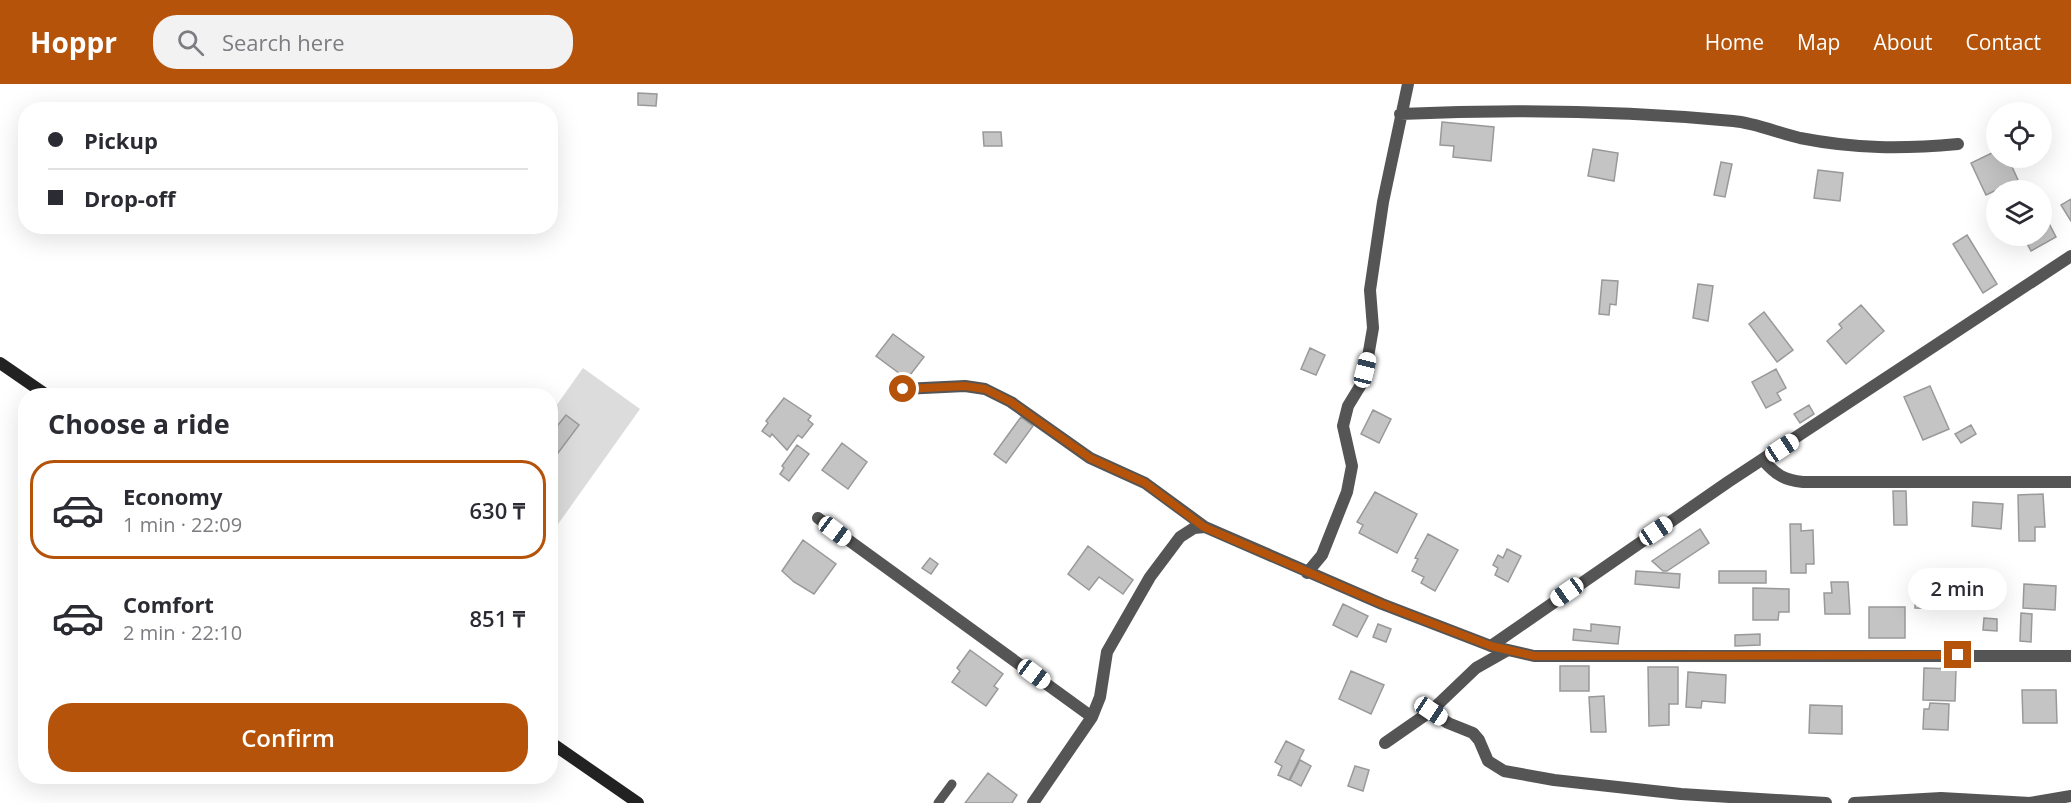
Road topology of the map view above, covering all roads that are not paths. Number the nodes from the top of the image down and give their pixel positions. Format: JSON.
{"nodes":[{"id":1,"x":1407,"y":84,"type":"edge"},
{"id":2,"x":1401,"y":114,"type":"junction"},
{"id":3,"x":1958,"y":144,"type":"dead end"},
{"id":4,"x":2071,"y":256,"type":"edge"},
{"id":5,"x":0,"y":363,"type":"edge"},
{"id":6,"x":36,"y":388,"type":"edge"},
{"id":7,"x":903,"y":389,"type":"dead end"},
{"id":8,"x":1763,"y":460,"type":"junction"},
{"id":9,"x":2071,"y":482,"type":"edge"},
{"id":10,"x":818,"y":518,"type":"dead end"},
{"id":11,"x":1204,"y":527,"type":"junction"},
{"id":12,"x":1307,"y":573,"type":"junction"},
{"id":13,"x":1491,"y":646,"type":"junction"},
{"id":14,"x":1506,"y":651,"type":"junction"},
{"id":15,"x":2071,"y":656,"type":"edge"},
{"id":16,"x":1431,"y":711,"type":"junction"},
{"id":17,"x":1092,"y":717,"type":"junction"},
{"id":18,"x":1385,"y":743,"type":"dead end"},
{"id":19,"x":558,"y":748,"type":"edge"},
{"id":20,"x":952,"y":784,"type":"dead end"},
{"id":21,"x":1693,"y":795,"type":"junction"},
{"id":22,"x":2071,"y":796,"type":"edge"},
{"id":23,"x":638,"y":803,"type":"edge"},
{"id":24,"x":938,"y":803,"type":"edge"},
{"id":25,"x":1033,"y":803,"type":"edge"},
{"id":26,"x":1706,"y":803,"type":"edge"},
{"id":27,"x":1826,"y":803,"type":"edge"},
{"id":28,"x":1854,"y":803,"type":"edge"}],
"edges":[{"from":1,"to":2,"type":"street"},
{"from":2,"to":3,"type":"street"},
{"from":2,"to":12,"type":"street"},
{"from":4,"to":8,"type":"street"},
{"from":5,"to":6,"type":"main road"},
{"from":7,"to":11,"type":"street"},
{"from":8,"to":9,"type":"street"},
{"from":8,"to":13,"type":"street"},
{"from":10,"to":17,"type":"street"},
{"from":11,"to":12,"type":"street"},
{"from":11,"to":17,"type":"street"},
{"from":12,"to":13,"type":"street"},
{"from":13,"to":14,"type":"street"},
{"from":14,"to":15,"type":"street"},
{"from":14,"to":16,"type":"street"},
{"from":16,"to":18,"type":"street"},
{"from":16,"to":21,"type":"street"},
{"from":17,"to":25,"type":"street"},
{"from":19,"to":23,"type":"main road"},
{"from":20,"to":24,"type":"lane"},
{"from":21,"to":26,"type":"street"},
{"from":21,"to":27,"type":"street"},
{"from":22,"to":28,"type":"street"}]}
